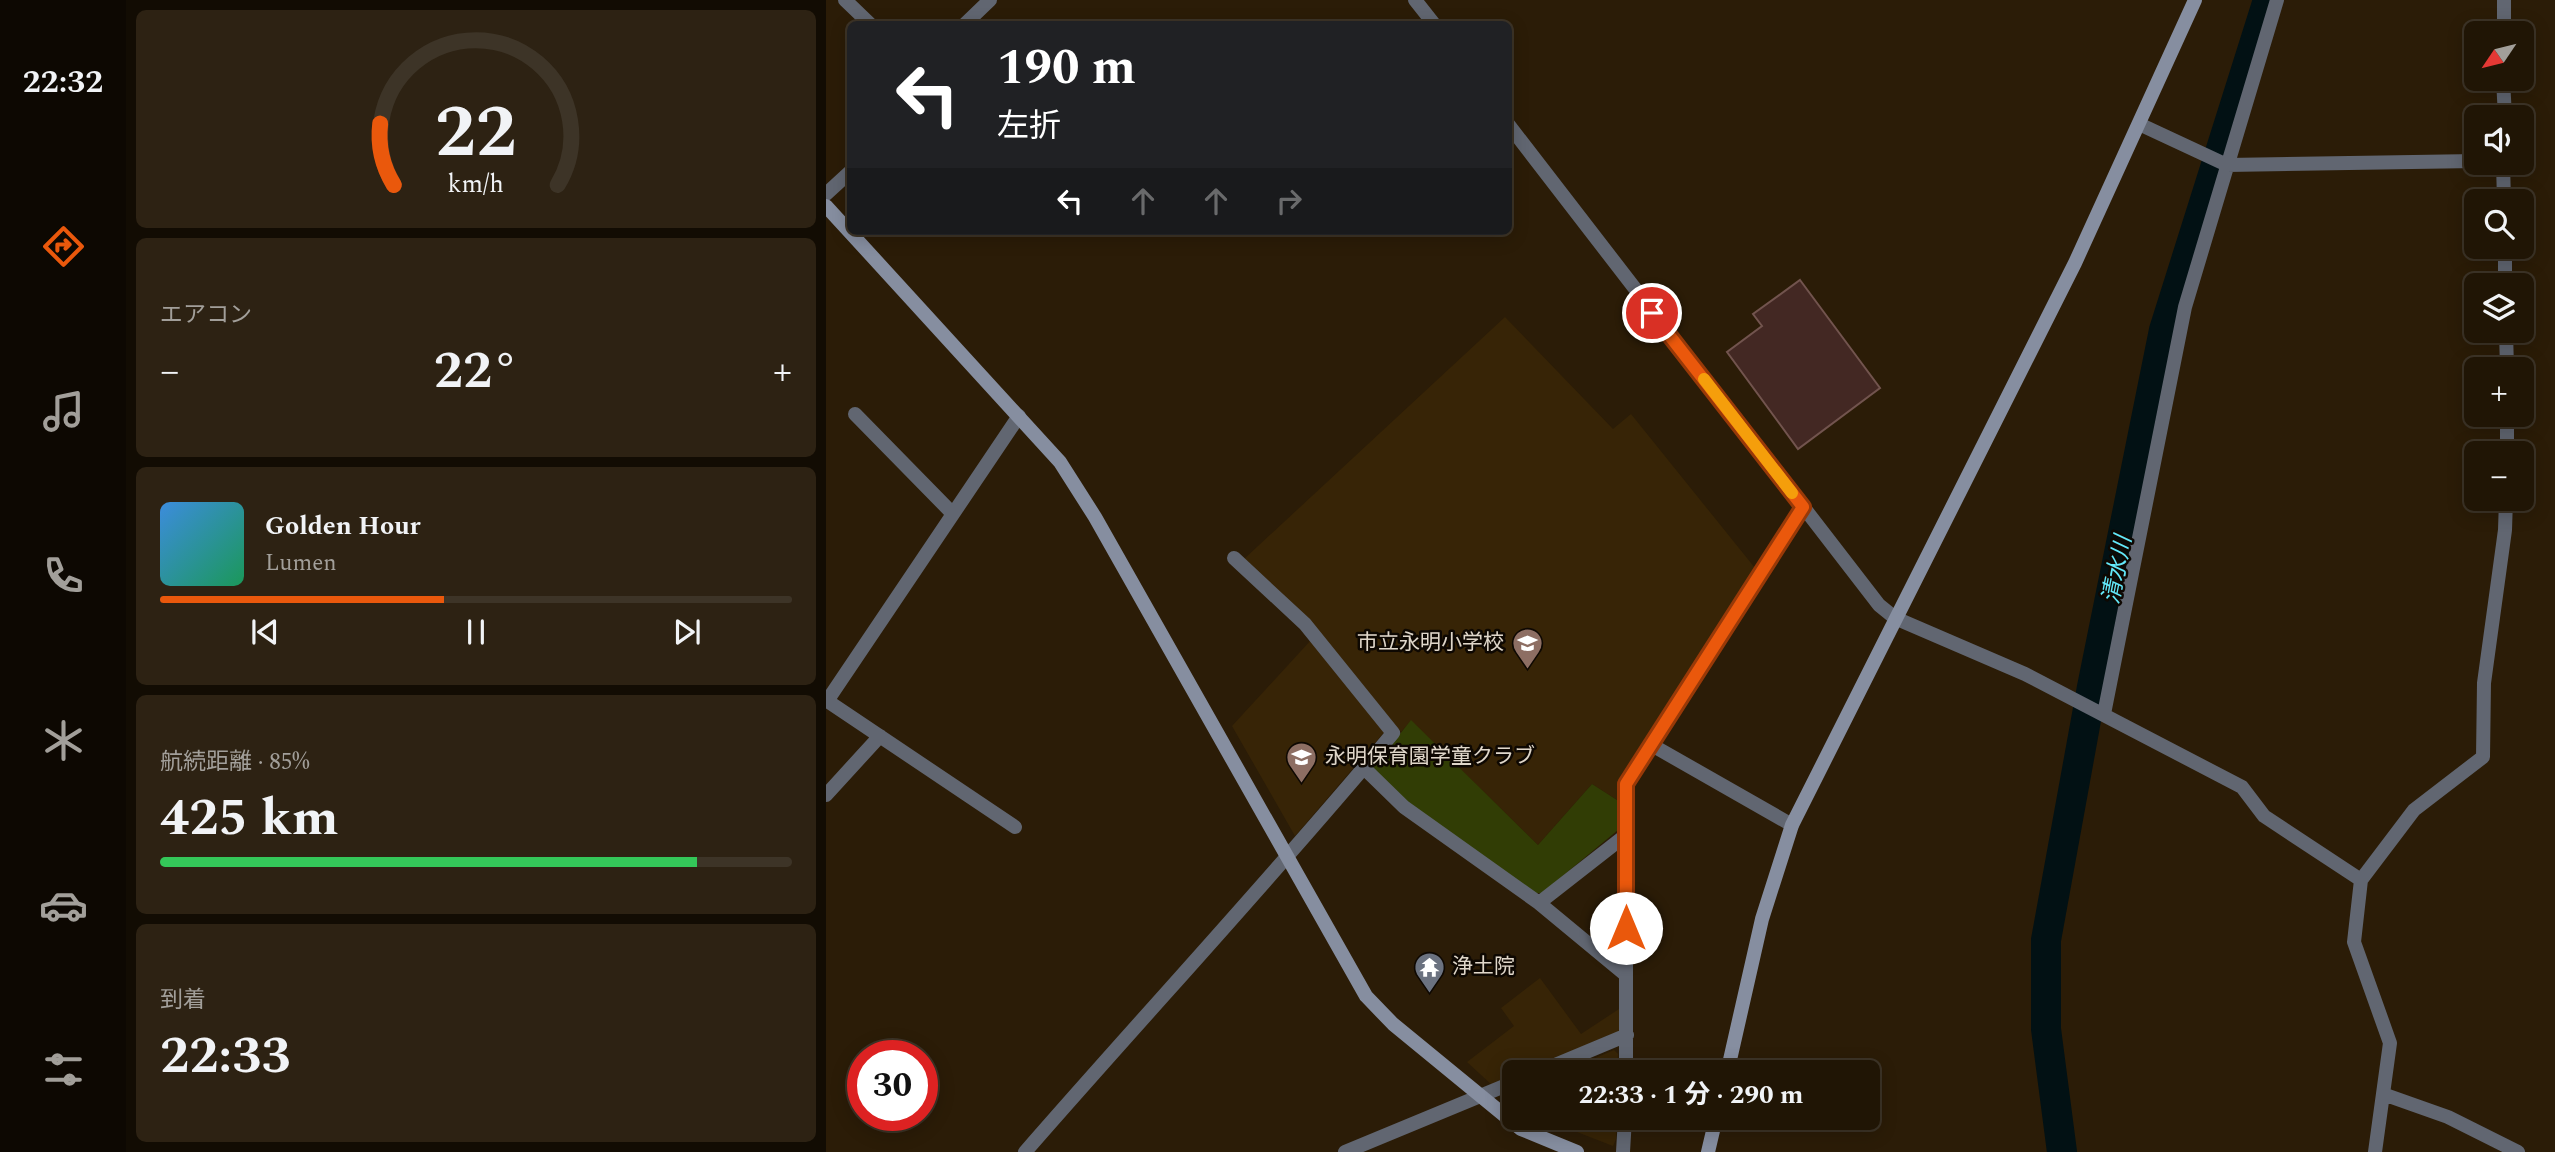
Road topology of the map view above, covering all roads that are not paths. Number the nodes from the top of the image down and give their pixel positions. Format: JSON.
{"nodes":[{"id":1,"x":845,"y":0,"type":"edge"},
{"id":2,"x":990,"y":0,"type":"edge"},
{"id":3,"x":1415,"y":0,"type":"edge"},
{"id":4,"x":2196,"y":0,"type":"edge"},
{"id":5,"x":2277,"y":0,"type":"edge"},
{"id":6,"x":2504,"y":0,"type":"edge"},
{"id":7,"x":867,"y":21,"type":"edge"},
{"id":8,"x":968,"y":21,"type":"edge"},
{"id":9,"x":1431,"y":21,"type":"edge"},
{"id":10,"x":2504,"y":21,"type":"edge"},
{"id":11,"x":2139,"y":124,"type":"junction"},
{"id":12,"x":1512,"y":129,"type":"edge"},
{"id":13,"x":2464,"y":161,"type":"edge"},
{"id":14,"x":2227,"y":165,"type":"junction"},
{"id":15,"x":847,"y":175,"type":"edge"},
{"id":16,"x":826,"y":194,"type":"edge"},
{"id":17,"x":826,"y":206,"type":"edge"},
{"id":18,"x":847,"y":229,"type":"edge"},
{"id":19,"x":853,"y":235,"type":"edge"},
{"id":20,"x":855,"y":414,"type":"dead end"},
{"id":21,"x":1018,"y":416,"type":"junction"},
{"id":22,"x":1803,"y":507,"type":"junction"},
{"id":23,"x":2506,"y":511,"type":"edge"},
{"id":24,"x":953,"y":514,"type":"junction"},
{"id":25,"x":1234,"y":558,"type":"dead end"},
{"id":26,"x":1895,"y":618,"type":"junction"},
{"id":27,"x":827,"y":701,"type":"edge"},
{"id":28,"x":2104,"y":714,"type":"junction"},
{"id":29,"x":880,"y":736,"type":"junction"},
{"id":30,"x":1650,"y":744,"type":"junction"},
{"id":31,"x":1364,"y":768,"type":"junction"},
{"id":32,"x":826,"y":795,"type":"edge"},
{"id":33,"x":1792,"y":825,"type":"junction"},
{"id":34,"x":1015,"y":827,"type":"dead end"},
{"id":35,"x":1626,"y":835,"type":"junction"},
{"id":36,"x":1287,"y":858,"type":"junction"},
{"id":37,"x":2361,"y":880,"type":"junction"},
{"id":38,"x":1539,"y":903,"type":"junction"},
{"id":39,"x":1626,"y":975,"type":"junction"},
{"id":40,"x":1627,"y":1035,"type":"junction"},
{"id":41,"x":1567,"y":1060,"type":"edge"},
{"id":42,"x":1626,"y":1060,"type":"edge"},
{"id":43,"x":1730,"y":1060,"type":"edge"},
{"id":44,"x":1502,"y":1087,"type":"edge"},
{"id":45,"x":2383,"y":1094,"type":"junction"},
{"id":46,"x":1481,"y":1095,"type":"junction"},
{"id":47,"x":1624,"y":1130,"type":"edge"},
{"id":48,"x":1714,"y":1130,"type":"edge"},
{"id":49,"x":1025,"y":1152,"type":"edge"},
{"id":50,"x":1345,"y":1152,"type":"edge"},
{"id":51,"x":1577,"y":1152,"type":"edge"},
{"id":52,"x":1623,"y":1152,"type":"edge"},
{"id":53,"x":1709,"y":1152,"type":"edge"},
{"id":54,"x":2375,"y":1152,"type":"edge"},
{"id":55,"x":2518,"y":1152,"type":"edge"}],
"edges":[{"from":1,"to":7,"type":"street"},
{"from":2,"to":8,"type":"street"},
{"from":3,"to":9,"type":"street"},
{"from":4,"to":11,"type":"street"},
{"from":5,"to":14,"type":"street"},
{"from":6,"to":10,"type":"street"},
{"from":11,"to":14,"type":"street"},
{"from":11,"to":26,"type":"street"},
{"from":12,"to":22,"type":"street"},
{"from":13,"to":14,"type":"street"},
{"from":14,"to":28,"type":"street"},
{"from":15,"to":16,"type":"street"},
{"from":17,"to":18,"type":"street"},
{"from":19,"to":21,"type":"street"},
{"from":20,"to":24,"type":"street"},
{"from":21,"to":24,"type":"street"},
{"from":21,"to":36,"type":"street"},
{"from":22,"to":26,"type":"street"},
{"from":22,"to":30,"type":"street"},
{"from":23,"to":37,"type":"street"},
{"from":24,"to":27,"type":"street"},
{"from":25,"to":31,"type":"street"},
{"from":26,"to":28,"type":"street"},
{"from":26,"to":33,"type":"street"},
{"from":27,"to":29,"type":"street"},
{"from":28,"to":37,"type":"street"},
{"from":29,"to":32,"type":"street"},
{"from":29,"to":34,"type":"street"},
{"from":30,"to":33,"type":"street"},
{"from":30,"to":35,"type":"street"},
{"from":31,"to":36,"type":"street"},
{"from":31,"to":38,"type":"street"},
{"from":33,"to":43,"type":"street"},
{"from":35,"to":38,"type":"street"},
{"from":35,"to":39,"type":"street"},
{"from":36,"to":46,"type":"street"},
{"from":36,"to":49,"type":"street"},
{"from":37,"to":45,"type":"street"},
{"from":38,"to":39,"type":"street"},
{"from":39,"to":40,"type":"street"},
{"from":40,"to":41,"type":"street"},
{"from":40,"to":42,"type":"street"},
{"from":44,"to":46,"type":"street"},
{"from":45,"to":54,"type":"street"},
{"from":45,"to":55,"type":"street"},
{"from":46,"to":50,"type":"street"},
{"from":46,"to":51,"type":"street"},
{"from":47,"to":52,"type":"street"},
{"from":48,"to":53,"type":"street"}]}
